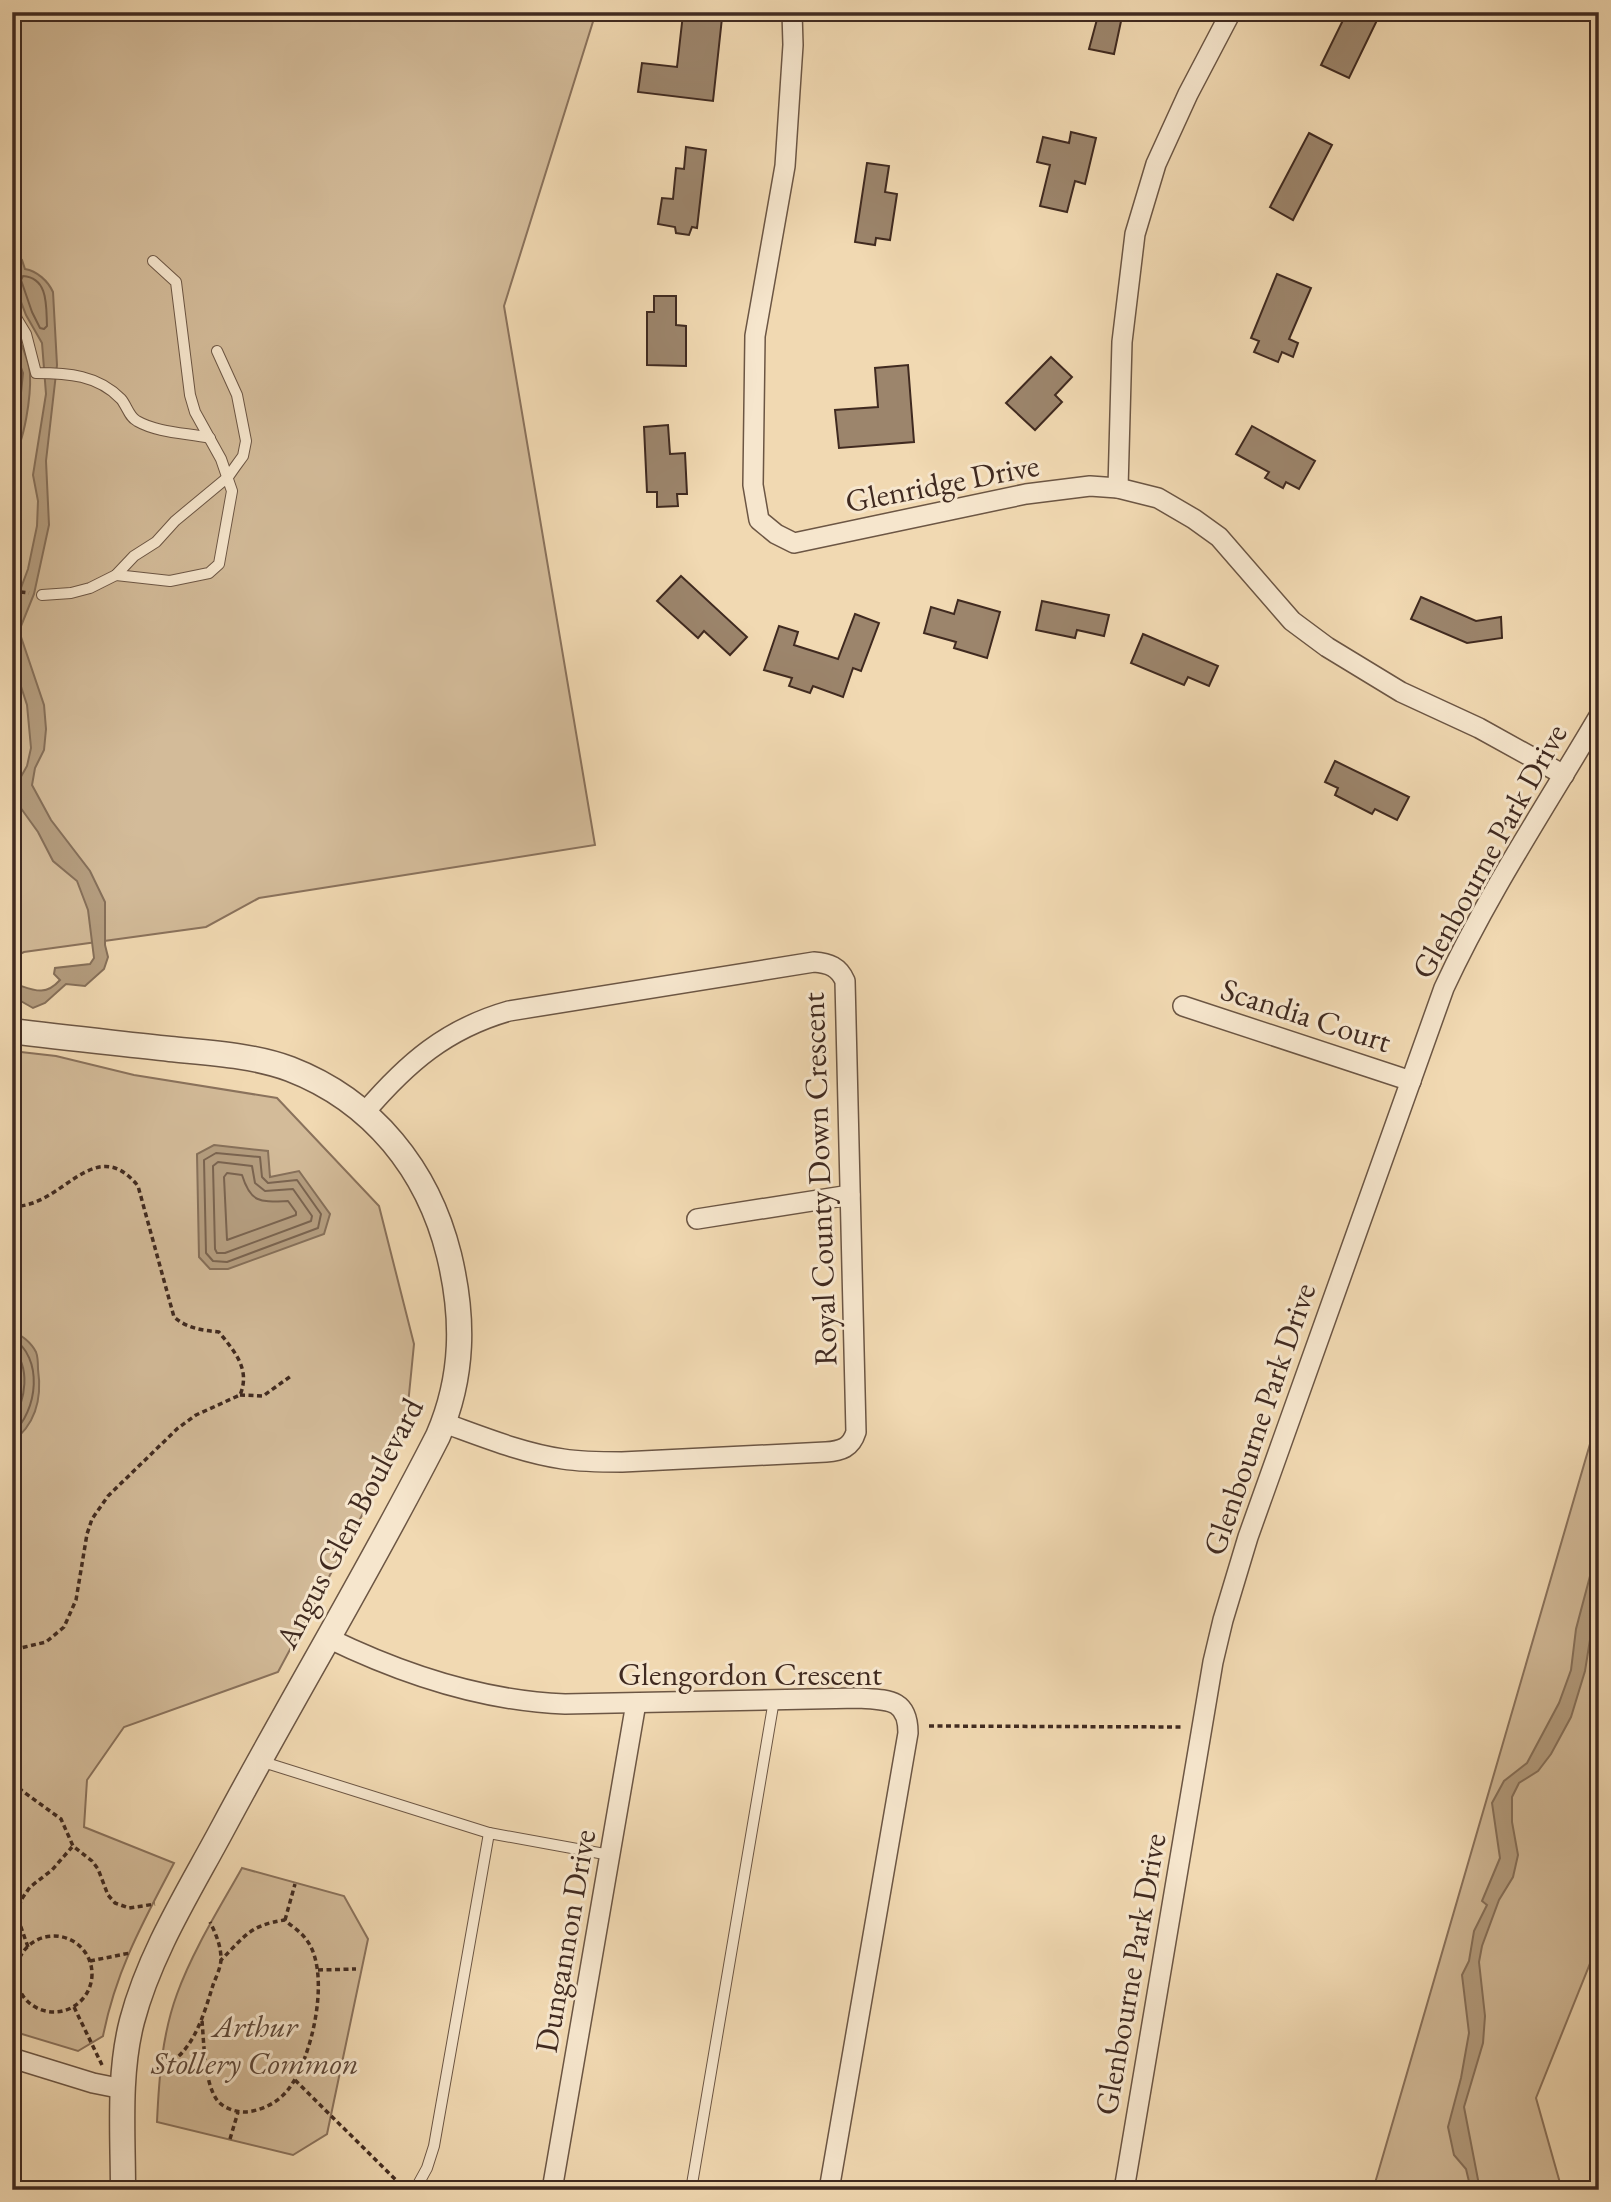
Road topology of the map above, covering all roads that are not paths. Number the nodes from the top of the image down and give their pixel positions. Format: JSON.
{"nodes":[{"id":1,"x":792,"y":12,"type":"edge"},
{"id":2,"x":1231,"y":12,"type":"edge"},
{"id":3,"x":153,"y":261,"type":"dead end"},
{"id":4,"x":12,"y":304,"type":"edge"},
{"id":5,"x":216,"y":351,"type":"dead end"},
{"id":6,"x":211,"y":438,"type":"junction"},
{"id":7,"x":228,"y":477,"type":"junction"},
{"id":8,"x":1118,"y":488,"type":"junction"},
{"id":9,"x":116,"y":575,"type":"junction"},
{"id":10,"x":42,"y":595,"type":"dead end"},
{"id":11,"x":1599,"y":716,"type":"edge"},
{"id":12,"x":1564,"y":775,"type":"junction"},
{"id":13,"x":1184,"y":1006,"type":"dead end"},
{"id":14,"x":12,"y":1031,"type":"edge"},
{"id":15,"x":1411,"y":1081,"type":"junction"},
{"id":16,"x":365,"y":1112,"type":"junction"},
{"id":17,"x":850,"y":1195,"type":"junction"},
{"id":18,"x":696,"y":1219,"type":"dead end"},
{"id":19,"x":444,"y":1423,"type":"junction"},
{"id":20,"x":328,"y":1638,"type":"junction"},
{"id":21,"x":774,"y":1700,"type":"junction"},
{"id":22,"x":636,"y":1703,"type":"junction"},
{"id":23,"x":260,"y":1760,"type":"junction"},
{"id":24,"x":489,"y":1833,"type":"junction"},
{"id":25,"x":611,"y":1855,"type":"junction"},
{"id":26,"x":12,"y":2058,"type":"edge"},
{"id":27,"x":123,"y":2089,"type":"junction"},
{"id":28,"x":123,"y":2190,"type":"edge"},
{"id":29,"x":415,"y":2190,"type":"edge"},
{"id":30,"x":552,"y":2190,"type":"edge"},
{"id":31,"x":691,"y":2190,"type":"edge"},
{"id":32,"x":829,"y":2190,"type":"edge"},
{"id":33,"x":1124,"y":2190,"type":"edge"}],
"edges":[{"from":1,"to":8,"type":"street","name":"Glenridge Drive"},
{"from":2,"to":8,"type":"street"},
{"from":3,"to":6,"type":"lane"},
{"from":4,"to":6,"type":"lane"},
{"from":5,"to":7,"type":"lane"},
{"from":6,"to":7,"type":"lane"},
{"from":7,"to":9,"type":"lane"},
{"from":7,"to":9,"type":"lane"},
{"from":8,"to":12,"type":"street","name":"Glenridge Drive"},
{"from":9,"to":10,"type":"lane"},
{"from":11,"to":12,"type":"street","name":"Glenbourne Park Drive"},
{"from":12,"to":15,"type":"street","name":"Glenbourne Park Drive"},
{"from":13,"to":15,"type":"street","name":"Scandia Court"},
{"from":14,"to":16,"type":"street","name":"Angus Glen Boulevard"},
{"from":15,"to":33,"type":"street","name":"Glenbourne Park Drive"},
{"from":16,"to":17,"type":"street","name":"Royal County Down Crescent"},
{"from":16,"to":19,"type":"street","name":"Angus Glen Boulevard"},
{"from":17,"to":18,"type":"street"},
{"from":17,"to":19,"type":"street","name":"Royal County Down Crescent"},
{"from":19,"to":20,"type":"street","name":"Angus Glen Boulevard"},
{"from":20,"to":22,"type":"street","name":"Glengordon Crescent"},
{"from":20,"to":23,"type":"street","name":"Angus Glen Boulevard"},
{"from":21,"to":22,"type":"street","name":"Glengordon Crescent"},
{"from":21,"to":31,"type":"lane"},
{"from":21,"to":32,"type":"street","name":"Glengordon Crescent"},
{"from":22,"to":25,"type":"street","name":"Dungannon Drive"},
{"from":23,"to":24,"type":"lane"},
{"from":23,"to":27,"type":"street","name":"Angus Glen Boulevard"},
{"from":24,"to":25,"type":"lane"},
{"from":24,"to":29,"type":"lane"},
{"from":25,"to":30,"type":"street","name":"Dungannon Drive"},
{"from":26,"to":27,"type":"street"},
{"from":27,"to":28,"type":"street","name":"Angus Glen Boulevard"}]}
